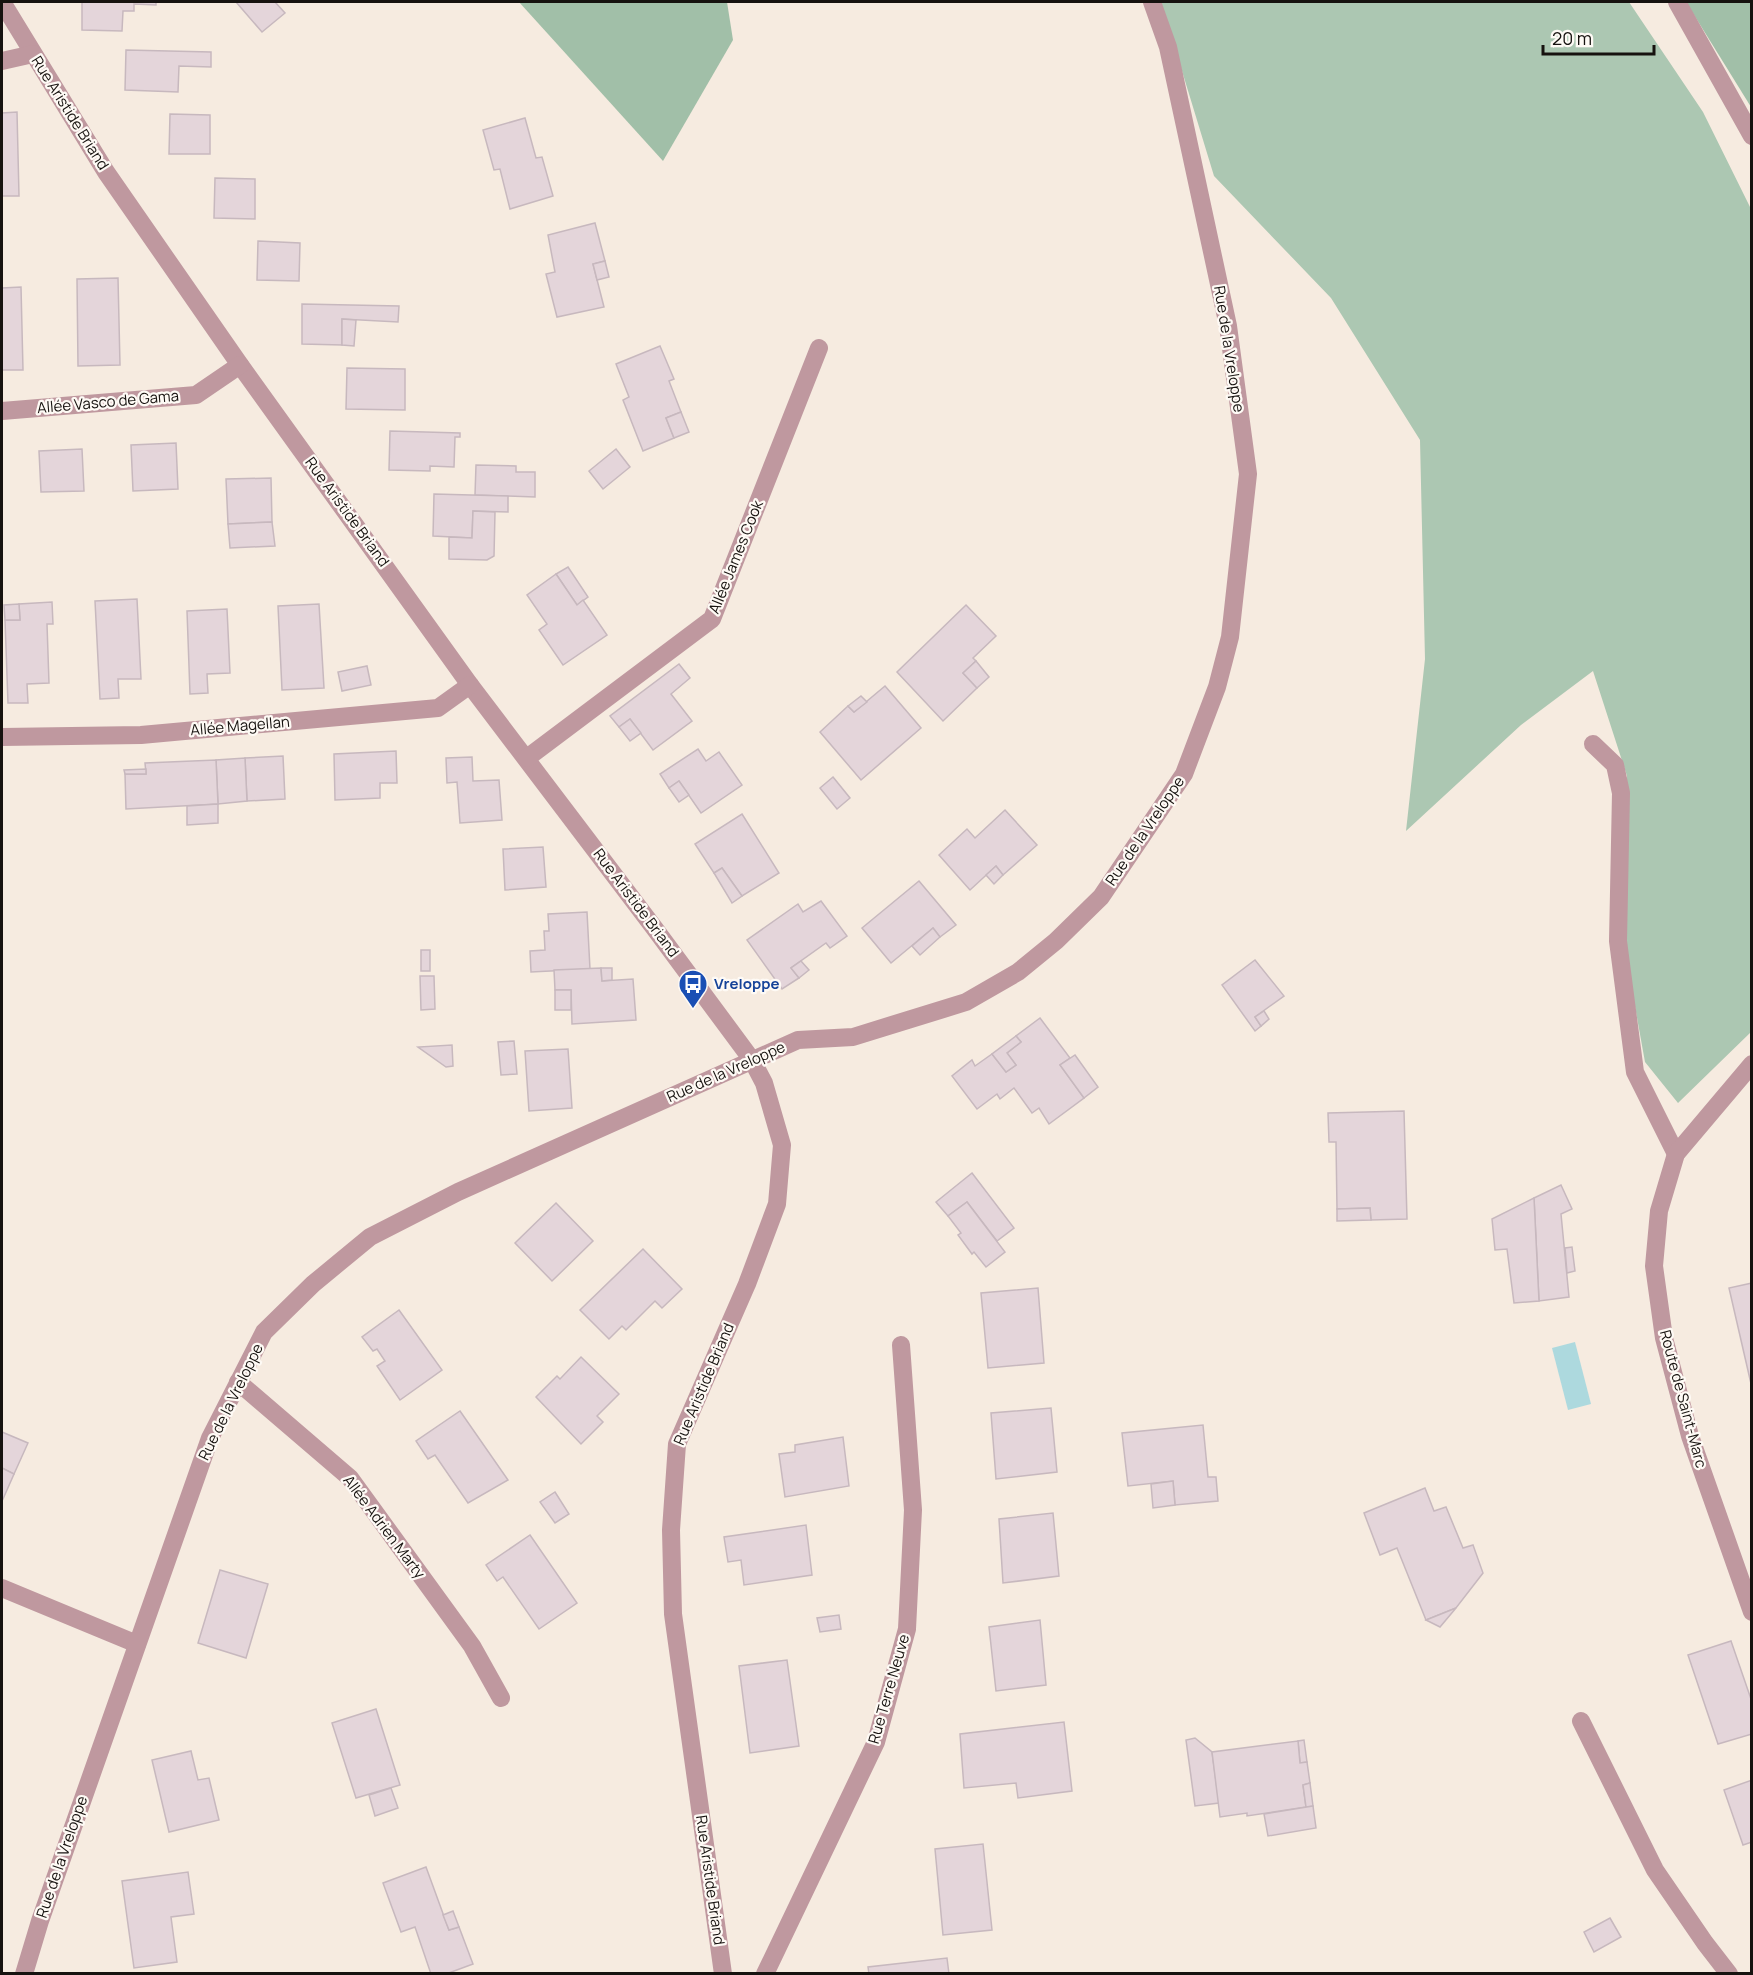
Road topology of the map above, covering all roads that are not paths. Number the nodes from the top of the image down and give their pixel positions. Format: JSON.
{"nodes":[{"id":1,"x":2,"y":2,"type":"edge"},
{"id":2,"x":1152,"y":2,"type":"edge"},
{"id":3,"x":1677,"y":2,"type":"edge"},
{"id":4,"x":33,"y":54,"type":"junction"},
{"id":5,"x":2,"y":61,"type":"edge"},
{"id":6,"x":1752,"y":136,"type":"edge"},
{"id":7,"x":819,"y":348,"type":"dead end"},
{"id":8,"x":240,"y":365,"type":"junction"},
{"id":9,"x":2,"y":411,"type":"edge"},
{"id":10,"x":470,"y":685,"type":"junction"},
{"id":11,"x":2,"y":737,"type":"edge"},
{"id":12,"x":1593,"y":744,"type":"dead end"},
{"id":13,"x":527,"y":758,"type":"junction"},
{"id":14,"x":752,"y":1060,"type":"junction"},
{"id":15,"x":1752,"y":1064,"type":"edge"},
{"id":16,"x":1676,"y":1154,"type":"junction"},
{"id":17,"x":901,"y":1345,"type":"dead end"},
{"id":18,"x":238,"y":1382,"type":"junction"},
{"id":19,"x":2,"y":1588,"type":"edge"},
{"id":20,"x":1752,"y":1612,"type":"edge"},
{"id":21,"x":137,"y":1644,"type":"junction"},
{"id":22,"x":501,"y":1698,"type":"dead end"},
{"id":23,"x":1581,"y":1721,"type":"dead end"},
{"id":24,"x":24,"y":1974,"type":"edge"},
{"id":25,"x":723,"y":1974,"type":"edge"},
{"id":26,"x":765,"y":1974,"type":"edge"},
{"id":27,"x":1729,"y":1974,"type":"edge"}],
"edges":[{"from":1,"to":4,"type":"street","name":"Rue Aristide Briand"},
{"from":2,"to":14,"type":"street","name":"Rue de la Vreloppe"},
{"from":3,"to":6,"type":"street"},
{"from":4,"to":5,"type":"street"},
{"from":4,"to":8,"type":"street","name":"Rue Aristide Briand"},
{"from":7,"to":13,"type":"street","name":"Allée James Cook"},
{"from":8,"to":9,"type":"street","name":"Allée Vasco de Gama"},
{"from":8,"to":10,"type":"street","name":"Rue Aristide Briand"},
{"from":10,"to":11,"type":"street","name":"Allée Magellan"},
{"from":10,"to":13,"type":"street","name":"Rue Aristide Briand"},
{"from":12,"to":16,"type":"street"},
{"from":13,"to":14,"type":"street","name":"Rue Aristide Briand"},
{"from":14,"to":18,"type":"street","name":"Rue de la Vreloppe"},
{"from":14,"to":25,"type":"street","name":"Rue Aristide Briand"},
{"from":15,"to":16,"type":"street","name":"Route de Saint-Marc"},
{"from":16,"to":20,"type":"street","name":"Route de Saint-Marc"},
{"from":17,"to":26,"type":"street","name":"Rue Terre Neuve"},
{"from":18,"to":21,"type":"street","name":"Rue de la Vreloppe"},
{"from":18,"to":22,"type":"street","name":"Allée Adrien Marty"},
{"from":19,"to":21,"type":"street"},
{"from":21,"to":24,"type":"street","name":"Rue de la Vreloppe"},
{"from":23,"to":27,"type":"street"}]}
